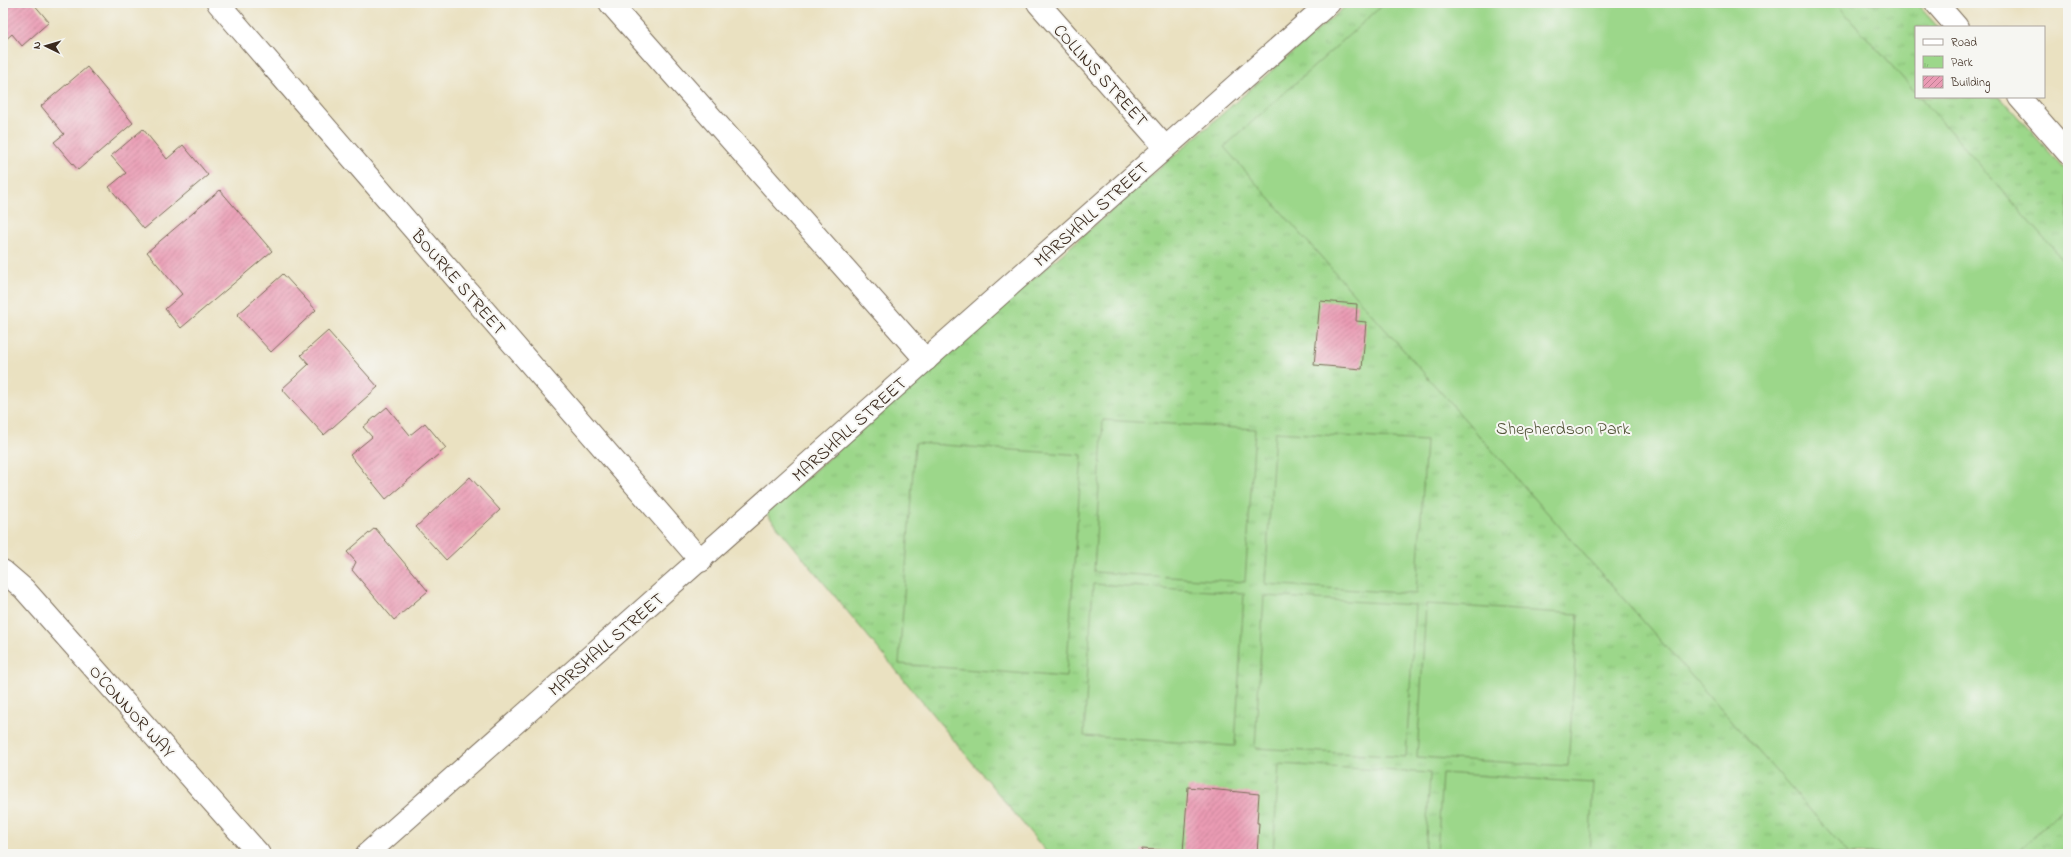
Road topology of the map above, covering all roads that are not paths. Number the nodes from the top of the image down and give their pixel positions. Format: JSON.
{"nodes":[{"id":1,"x":218,"y":3,"type":"edge"},
{"id":2,"x":610,"y":3,"type":"edge"},
{"id":3,"x":1038,"y":3,"type":"edge"},
{"id":4,"x":1329,"y":3,"type":"edge"},
{"id":5,"x":1936,"y":3,"type":"edge"},
{"id":6,"x":1956,"y":26,"type":"edge"},
{"id":7,"x":2020,"y":98,"type":"edge"},
{"id":8,"x":1165,"y":147,"type":"junction"},
{"id":9,"x":2068,"y":153,"type":"edge"},
{"id":10,"x":926,"y":360,"type":"junction"},
{"id":11,"x":700,"y":561,"type":"junction"},
{"id":12,"x":3,"y":571,"type":"edge"},
{"id":13,"x":259,"y":854,"type":"edge"},
{"id":14,"x":368,"y":854,"type":"edge"}],
"edges":[{"from":1,"to":11,"type":"street","name":"BOURKE STREET"},
{"from":2,"to":10,"type":"street"},
{"from":3,"to":8,"type":"street","name":"COLLINS STREET"},
{"from":4,"to":8,"type":"street","name":"MARSHALL STREET"},
{"from":5,"to":6,"type":"street"},
{"from":7,"to":9,"type":"street"},
{"from":8,"to":10,"type":"street","name":"MARSHALL STREET"},
{"from":10,"to":11,"type":"street","name":"MARSHALL STREET"},
{"from":11,"to":14,"type":"street","name":"MARSHALL STREET"},
{"from":12,"to":13,"type":"street","name":"O'CONNOR WAY"}]}
